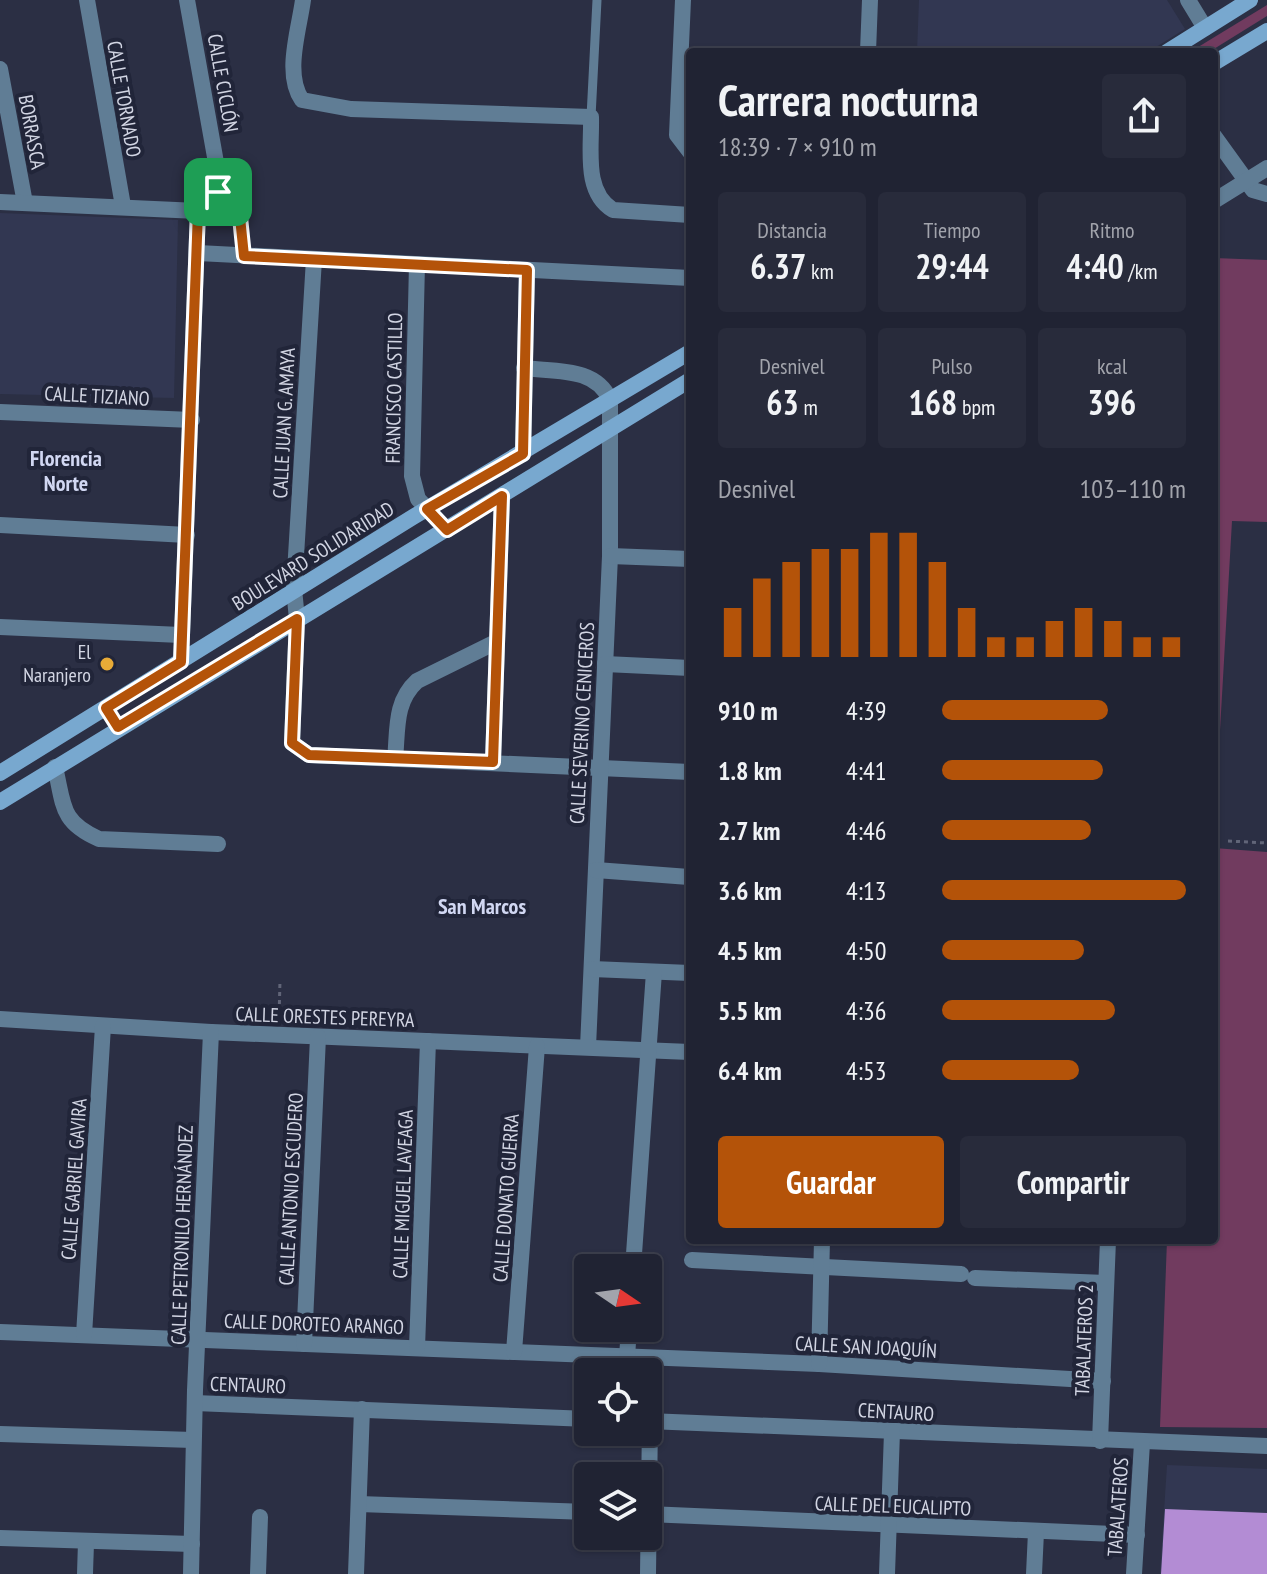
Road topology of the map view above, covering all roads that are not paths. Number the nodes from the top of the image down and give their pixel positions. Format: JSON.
{"nodes":[{"id":1,"x":87,"y":0,"type":"edge"},
{"id":2,"x":187,"y":0,"type":"edge"},
{"id":3,"x":303,"y":0,"type":"edge"},
{"id":4,"x":597,"y":0,"type":"edge"},
{"id":5,"x":683,"y":0,"type":"edge"},
{"id":6,"x":870,"y":0,"type":"edge"},
{"id":7,"x":1188,"y":0,"type":"edge"},
{"id":8,"x":1250,"y":0,"type":"edge"},
{"id":9,"x":1205,"y":28,"type":"junction"},
{"id":10,"x":1267,"y":31,"type":"edge"},
{"id":11,"x":868,"y":48,"type":"edge"},
{"id":12,"x":1173,"y":48,"type":"edge"},
{"id":13,"x":1218,"y":61,"type":"edge"},
{"id":14,"x":0,"y":69,"type":"edge"},
{"id":15,"x":591,"y":117,"type":"junction"},
{"id":16,"x":1218,"y":142,"type":"edge"},
{"id":17,"x":686,"y":147,"type":"edge"},
{"id":18,"x":1267,"y":168,"type":"edge"},
{"id":19,"x":1246,"y":181,"type":"junction"},
{"id":20,"x":218,"y":192,"type":"junction"},
{"id":21,"x":1267,"y":194,"type":"edge"},
{"id":22,"x":1218,"y":198,"type":"edge"},
{"id":23,"x":0,"y":202,"type":"edge"},
{"id":24,"x":25,"y":203,"type":"junction"},
{"id":25,"x":123,"y":206,"type":"junction"},
{"id":26,"x":198,"y":211,"type":"junction"},
{"id":27,"x":686,"y":215,"type":"edge"},
{"id":28,"x":198,"y":253,"type":"junction"},
{"id":29,"x":244,"y":256,"type":"junction"},
{"id":30,"x":314,"y":259,"type":"junction"},
{"id":31,"x":417,"y":264,"type":"junction"},
{"id":32,"x":527,"y":270,"type":"junction"},
{"id":33,"x":686,"y":278,"type":"edge"},
{"id":34,"x":686,"y":354,"type":"edge"},
{"id":35,"x":524,"y":368,"type":"junction"},
{"id":36,"x":686,"y":383,"type":"edge"},
{"id":37,"x":610,"y":400,"type":"junction"},
{"id":38,"x":0,"y":412,"type":"edge"},
{"id":39,"x":192,"y":420,"type":"junction"},
{"id":40,"x":611,"y":430,"type":"junction"},
{"id":41,"x":523,"y":454,"type":"junction"},
{"id":42,"x":502,"y":496,"type":"junction"},
{"id":43,"x":427,"y":509,"type":"junction"},
{"id":44,"x":0,"y":525,"type":"edge"},
{"id":45,"x":447,"y":530,"type":"junction"},
{"id":46,"x":187,"y":535,"type":"junction"},
{"id":47,"x":610,"y":556,"type":"junction"},
{"id":48,"x":686,"y":559,"type":"edge"},
{"id":49,"x":294,"y":589,"type":"junction"},
{"id":50,"x":297,"y":619,"type":"junction"},
{"id":51,"x":0,"y":627,"type":"edge"},
{"id":52,"x":181,"y":635,"type":"junction"},
{"id":53,"x":496,"y":642,"type":"junction"},
{"id":54,"x":181,"y":662,"type":"junction"},
{"id":55,"x":605,"y":664,"type":"junction"},
{"id":56,"x":686,"y":668,"type":"edge"},
{"id":57,"x":106,"y":708,"type":"junction"},
{"id":58,"x":118,"y":727,"type":"junction"},
{"id":59,"x":395,"y":759,"type":"junction"},
{"id":60,"x":493,"y":762,"type":"junction"},
{"id":61,"x":599,"y":766,"type":"junction"},
{"id":62,"x":55,"y":767,"type":"junction"},
{"id":63,"x":686,"y":772,"type":"edge"},
{"id":64,"x":0,"y":773,"type":"edge"},
{"id":65,"x":0,"y":802,"type":"edge"},
{"id":66,"x":218,"y":844,"type":"dead end"},
{"id":67,"x":596,"y":870,"type":"junction"},
{"id":68,"x":686,"y":877,"type":"edge"},
{"id":69,"x":592,"y":969,"type":"junction"},
{"id":70,"x":654,"y":972,"type":"junction"},
{"id":71,"x":686,"y":973,"type":"edge"},
{"id":72,"x":0,"y":1019,"type":"edge"},
{"id":73,"x":103,"y":1026,"type":"junction"},
{"id":74,"x":211,"y":1032,"type":"junction"},
{"id":75,"x":318,"y":1037,"type":"junction"},
{"id":76,"x":428,"y":1041,"type":"junction"},
{"id":77,"x":537,"y":1046,"type":"junction"},
{"id":78,"x":588,"y":1047,"type":"junction"},
{"id":79,"x":648,"y":1050,"type":"junction"},
{"id":80,"x":686,"y":1052,"type":"edge"},
{"id":81,"x":822,"y":1244,"type":"edge"},
{"id":82,"x":1108,"y":1244,"type":"edge"},
{"id":83,"x":634,"y":1254,"type":"edge"},
{"id":84,"x":692,"y":1260,"type":"dead end"},
{"id":85,"x":821,"y":1267,"type":"junction"},
{"id":86,"x":1106,"y":1283,"type":"junction"},
{"id":87,"x":0,"y":1332,"type":"edge"},
{"id":88,"x":84,"y":1335,"type":"junction"},
{"id":89,"x":198,"y":1339,"type":"junction"},
{"id":90,"x":628,"y":1342,"type":"edge"},
{"id":91,"x":304,"y":1344,"type":"junction"},
{"id":92,"x":417,"y":1348,"type":"junction"},
{"id":93,"x":514,"y":1352,"type":"junction"},
{"id":94,"x":627,"y":1357,"type":"junction"},
{"id":95,"x":819,"y":1364,"type":"junction"},
{"id":96,"x":1103,"y":1381,"type":"junction"},
{"id":97,"x":195,"y":1403,"type":"junction"},
{"id":98,"x":362,"y":1409,"type":"junction"},
{"id":99,"x":574,"y":1418,"type":"edge"},
{"id":100,"x":662,"y":1422,"type":"edge"},
{"id":101,"x":892,"y":1432,"type":"junction"},
{"id":102,"x":0,"y":1434,"type":"edge"},
{"id":103,"x":193,"y":1440,"type":"junction"},
{"id":104,"x":1100,"y":1441,"type":"junction"},
{"id":105,"x":1142,"y":1443,"type":"junction"},
{"id":106,"x":1267,"y":1446,"type":"edge"},
{"id":107,"x":359,"y":1504,"type":"junction"},
{"id":108,"x":574,"y":1512,"type":"edge"},
{"id":109,"x":662,"y":1515,"type":"edge"},
{"id":110,"x":260,"y":1517,"type":"dead end"},
{"id":111,"x":889,"y":1526,"type":"junction"},
{"id":112,"x":1036,"y":1532,"type":"junction"},
{"id":113,"x":1137,"y":1535,"type":"junction"},
{"id":114,"x":0,"y":1538,"type":"edge"},
{"id":115,"x":86,"y":1542,"type":"junction"},
{"id":116,"x":192,"y":1544,"type":"junction"},
{"id":117,"x":648,"y":1550,"type":"edge"},
{"id":118,"x":85,"y":1574,"type":"edge"},
{"id":119,"x":191,"y":1574,"type":"edge"},
{"id":120,"x":258,"y":1574,"type":"edge"},
{"id":121,"x":356,"y":1574,"type":"edge"},
{"id":122,"x":648,"y":1574,"type":"edge"},
{"id":123,"x":887,"y":1574,"type":"edge"},
{"id":124,"x":1034,"y":1574,"type":"edge"},
{"id":125,"x":1134,"y":1574,"type":"edge"}],
"edges":[{"from":1,"to":25,"type":"street","name":"CALLE TORNADO"},
{"from":2,"to":20,"type":"street","name":"CALLE CICLÓN"},
{"from":3,"to":15,"type":"street"},
{"from":4,"to":15,"type":"lane"},
{"from":5,"to":17,"type":"street"},
{"from":6,"to":11,"type":"street"},
{"from":7,"to":9,"type":"street"},
{"from":8,"to":9,"type":"main road"},
{"from":9,"to":12,"type":"main road"},
{"from":10,"to":13,"type":"main road"},
{"from":14,"to":24,"type":"street","name":"BORRASCA"},
{"from":15,"to":27,"type":"street"},
{"from":16,"to":19,"type":"street"},
{"from":18,"to":19,"type":"street"},
{"from":19,"to":21,"type":"street"},
{"from":19,"to":22,"type":"street"},
{"from":20,"to":26,"type":"street"},
{"from":20,"to":29,"type":"lane"},
{"from":23,"to":24,"type":"street"},
{"from":24,"to":25,"type":"street"},
{"from":25,"to":26,"type":"street"},
{"from":26,"to":28,"type":"street"},
{"from":28,"to":29,"type":"street"},
{"from":28,"to":39,"type":"street"},
{"from":29,"to":30,"type":"street"},
{"from":30,"to":31,"type":"street"},
{"from":30,"to":49,"type":"street","name":"CALLE JUAN G. AMAYA"},
{"from":31,"to":32,"type":"street"},
{"from":31,"to":43,"type":"street","name":"FRANCISCO CASTILLO"},
{"from":32,"to":33,"type":"street"},
{"from":32,"to":35,"type":"street"},
{"from":34,"to":37,"type":"main road","name":"BOULEVARD SOLIDARIDAD"},
{"from":35,"to":37,"type":"street"},
{"from":35,"to":41,"type":"street"},
{"from":36,"to":40,"type":"main road"},
{"from":37,"to":40,"type":"street","name":"CALLE SEVERINO CENICEROS"},
{"from":37,"to":41,"type":"main road","name":"BOULEVARD SOLIDARIDAD"},
{"from":38,"to":39,"type":"street","name":"CALLE TIZIANO"},
{"from":39,"to":46,"type":"street"},
{"from":40,"to":42,"type":"main road"},
{"from":40,"to":47,"type":"street","name":"CALLE SEVERINO CENICEROS"},
{"from":41,"to":43,"type":"main road","name":"BOULEVARD SOLIDARIDAD"},
{"from":42,"to":45,"type":"main road"},
{"from":42,"to":53,"type":"street"},
{"from":43,"to":45,"type":"street"},
{"from":43,"to":49,"type":"main road","name":"BOULEVARD SOLIDARIDAD"},
{"from":44,"to":46,"type":"street"},
{"from":45,"to":50,"type":"main road"},
{"from":46,"to":52,"type":"street"},
{"from":47,"to":48,"type":"street"},
{"from":47,"to":55,"type":"street","name":"CALLE SEVERINO CENICEROS"},
{"from":49,"to":50,"type":"street","name":"CALLE JUAN G. AMAYA"},
{"from":49,"to":54,"type":"main road","name":"BOULEVARD SOLIDARIDAD"},
{"from":50,"to":58,"type":"main road"},
{"from":50,"to":59,"type":"street","name":"CALLE JUAN G. AMAYA"},
{"from":51,"to":52,"type":"street"},
{"from":52,"to":54,"type":"street"},
{"from":53,"to":59,"type":"street"},
{"from":53,"to":60,"type":"street"},
{"from":54,"to":57,"type":"main road","name":"BOULEVARD SOLIDARIDAD"},
{"from":55,"to":56,"type":"street"},
{"from":55,"to":61,"type":"street","name":"CALLE SEVERINO CENICEROS"},
{"from":57,"to":58,"type":"main road"},
{"from":57,"to":64,"type":"main road","name":"BOULEVARD SOLIDARIDAD"},
{"from":58,"to":62,"type":"main road"},
{"from":59,"to":60,"type":"street"},
{"from":60,"to":61,"type":"street"},
{"from":61,"to":63,"type":"street"},
{"from":61,"to":67,"type":"street","name":"CALLE SEVERINO CENICEROS"},
{"from":62,"to":65,"type":"main road"},
{"from":62,"to":66,"type":"street"},
{"from":67,"to":68,"type":"street"},
{"from":67,"to":69,"type":"street","name":"CALLE SEVERINO CENICEROS"},
{"from":69,"to":70,"type":"street"},
{"from":69,"to":78,"type":"street","name":"CALLE SEVERINO CENICEROS"},
{"from":70,"to":71,"type":"street"},
{"from":70,"to":79,"type":"street"},
{"from":72,"to":73,"type":"street","name":"CALLE ORESTES PEREYRA"},
{"from":73,"to":74,"type":"street","name":"CALLE ORESTES PEREYRA"},
{"from":73,"to":88,"type":"street","name":"CALLE GABRIEL GAVIRA"},
{"from":74,"to":75,"type":"street","name":"CALLE ORESTES PEREYRA"},
{"from":74,"to":89,"type":"street","name":"CALLE PETRONILO HERNÁNDEZ"},
{"from":75,"to":76,"type":"street","name":"CALLE ORESTES PEREYRA"},
{"from":75,"to":91,"type":"street","name":"CALLE ANTONIO ESCUDERO"},
{"from":76,"to":77,"type":"street","name":"CALLE ORESTES PEREYRA"},
{"from":76,"to":92,"type":"street","name":"CALLE MIGUEL LAVEAGA"},
{"from":77,"to":78,"type":"street","name":"CALLE ORESTES PEREYRA"},
{"from":77,"to":93,"type":"street","name":"CALLE DONATO GUERRA"},
{"from":78,"to":79,"type":"street","name":"CALLE ORESTES PEREYRA"},
{"from":79,"to":80,"type":"street","name":"CALLE ORESTES PEREYRA"},
{"from":79,"to":83,"type":"street"},
{"from":81,"to":85,"type":"street"},
{"from":82,"to":86,"type":"street","name":"TABALATEROS 2"},
{"from":84,"to":85,"type":"street"},
{"from":85,"to":86,"type":"street"},
{"from":85,"to":95,"type":"street"},
{"from":86,"to":96,"type":"street","name":"TABALATEROS 2"},
{"from":87,"to":88,"type":"street","name":"CALLE DOROTEO ARANGO"},
{"from":88,"to":89,"type":"street","name":"CALLE DOROTEO ARANGO"},
{"from":89,"to":91,"type":"street","name":"CALLE DOROTEO ARANGO"},
{"from":89,"to":97,"type":"street","name":"CALLE PETRONILO HERNÁNDEZ"},
{"from":90,"to":94,"type":"street"},
{"from":91,"to":92,"type":"street","name":"CALLE DOROTEO ARANGO"},
{"from":92,"to":93,"type":"street","name":"CALLE DOROTEO ARANGO"},
{"from":93,"to":94,"type":"street","name":"CALLE DOROTEO ARANGO"},
{"from":94,"to":95,"type":"street","name":"CALLE SAN JOAQUÍN"},
{"from":95,"to":96,"type":"street","name":"CALLE SAN JOAQUÍN"},
{"from":96,"to":104,"type":"street","name":"TABALATEROS 2"},
{"from":97,"to":98,"type":"street","name":"CENTAURO"},
{"from":97,"to":103,"type":"street","name":"CALLE PETRONILO HERNÁNDEZ"},
{"from":98,"to":99,"type":"street","name":"CENTAURO"},
{"from":98,"to":107,"type":"street"},
{"from":100,"to":101,"type":"street","name":"CENTAURO"},
{"from":101,"to":104,"type":"street","name":"CENTAURO"},
{"from":101,"to":111,"type":"street"},
{"from":102,"to":103,"type":"street"},
{"from":103,"to":116,"type":"street","name":"CALLE PETRONILO HERNÁNDEZ"},
{"from":104,"to":105,"type":"street","name":"CENTAURO"},
{"from":105,"to":106,"type":"street","name":"CENTAURO"},
{"from":105,"to":113,"type":"street","name":"TABALATEROS"},
{"from":107,"to":108,"type":"street"},
{"from":107,"to":121,"type":"street"},
{"from":109,"to":111,"type":"street","name":"CALLE DEL EUCALIPTO"},
{"from":110,"to":120,"type":"street"},
{"from":111,"to":112,"type":"street","name":"CALLE DEL EUCALIPTO"},
{"from":111,"to":123,"type":"street"},
{"from":112,"to":113,"type":"street","name":"CALLE DEL EUCALIPTO"},
{"from":112,"to":124,"type":"street"},
{"from":113,"to":125,"type":"street","name":"TABALATEROS"},
{"from":114,"to":115,"type":"street"},
{"from":115,"to":116,"type":"street"},
{"from":115,"to":118,"type":"street"},
{"from":116,"to":119,"type":"street","name":"CALLE PETRONILO HERNÁNDEZ"},
{"from":117,"to":122,"type":"street"}]}
